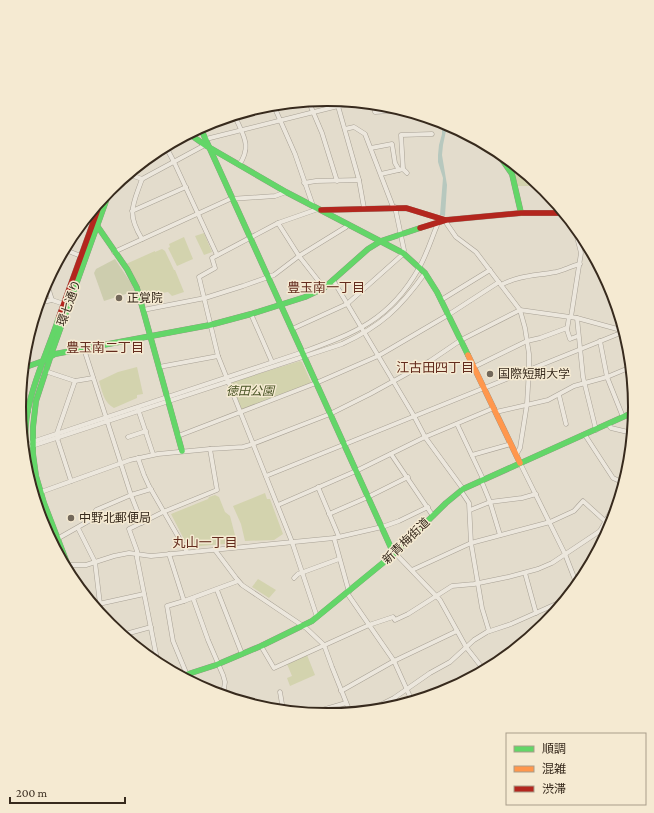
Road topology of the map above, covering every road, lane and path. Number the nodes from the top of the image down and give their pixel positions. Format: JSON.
{"nodes":[{"id":1,"x":310,"y":106,"type":"edge"},
{"id":2,"x":338,"y":106,"type":"joint"},
{"id":3,"x":374,"y":109,"type":"edge"},
{"id":4,"x":276,"y":110,"type":"edge"},
{"id":5,"x":387,"y":111,"type":"edge"},
{"id":6,"x":313,"y":112,"type":"junction"},
{"id":7,"x":236,"y":119,"type":"edge"},
{"id":8,"x":281,"y":120,"type":"junction"},
{"id":9,"x":345,"y":129,"type":"junction"},
{"id":10,"x":241,"y":130,"type":"junction"},
{"id":11,"x":202,"y":133,"type":"edge"},
{"id":12,"x":432,"y":134,"type":"dead end"},
{"id":13,"x":194,"y":137,"type":"edge"},
{"id":14,"x":207,"y":144,"type":"junction"},
{"id":15,"x":371,"y":148,"type":"junction"},
{"id":16,"x":168,"y":151,"type":"edge"},
{"id":17,"x":174,"y":162,"type":"junction"},
{"id":18,"x":239,"y":165,"type":"junction"},
{"id":19,"x":506,"y":165,"type":"edge"},
{"id":20,"x":401,"y":169,"type":"junction"},
{"id":21,"x":407,"y":173,"type":"dead end"},
{"id":22,"x":381,"y":174,"type":"junction"},
{"id":23,"x":134,"y":176,"type":"edge"},
{"id":24,"x":142,"y":179,"type":"junction"},
{"id":25,"x":359,"y":180,"type":"junction"},
{"id":26,"x":337,"y":181,"type":"junction"},
{"id":27,"x":304,"y":182,"type":"junction"},
{"id":28,"x":186,"y":187,"type":"junction"},
{"id":29,"x":286,"y":192,"type":"junction"},
{"id":30,"x":232,"y":198,"type":"junction"},
{"id":31,"x":103,"y":206,"type":"edge"},
{"id":32,"x":394,"y":207,"type":"junction"},
{"id":33,"x":317,"y":208,"type":"junction"},
{"id":34,"x":364,"y":208,"type":"junction"},
{"id":35,"x":99,"y":211,"type":"edge"},
{"id":36,"x":132,"y":211,"type":"junction"},
{"id":37,"x":198,"y":213,"type":"junction"},
{"id":38,"x":521,"y":213,"type":"junction"},
{"id":39,"x":557,"y":213,"type":"edge"},
{"id":40,"x":92,"y":219,"type":"edge"},
{"id":41,"x":442,"y":220,"type":"junction"},
{"id":42,"x":278,"y":223,"type":"junction"},
{"id":43,"x":348,"y":224,"type":"junction"},
{"id":44,"x":95,"y":225,"type":"junction"},
{"id":45,"x":401,"y":234,"type":"junction"},
{"id":46,"x":250,"y":238,"type":"junction"},
{"id":47,"x":142,"y":239,"type":"junction"},
{"id":48,"x":578,"y":240,"type":"edge"},
{"id":49,"x":381,"y":241,"type":"junction"},
{"id":50,"x":69,"y":251,"type":"edge"},
{"id":51,"x":114,"y":252,"type":"junction"},
{"id":52,"x":403,"y":253,"type":"junction"},
{"id":53,"x":217,"y":255,"type":"junction"},
{"id":54,"x":81,"y":256,"type":"junction"},
{"id":55,"x":299,"y":256,"type":"junction"},
{"id":56,"x":580,"y":264,"type":"junction"},
{"id":57,"x":420,"y":268,"type":"junction"},
{"id":58,"x":490,"y":270,"type":"junction"},
{"id":59,"x":425,"y":273,"type":"junction"},
{"id":60,"x":268,"y":277,"type":"junction"},
{"id":61,"x":333,"y":280,"type":"junction"},
{"id":62,"x":500,"y":284,"type":"junction"},
{"id":63,"x":324,"y":288,"type":"junction"},
{"id":64,"x":49,"y":291,"type":"edge"},
{"id":65,"x":205,"y":298,"type":"junction"},
{"id":66,"x":52,"y":300,"type":"junction"},
{"id":67,"x":441,"y":300,"type":"junction"},
{"id":68,"x":45,"y":301,"type":"edge"},
{"id":69,"x":64,"y":304,"type":"junction"},
{"id":70,"x":347,"y":304,"type":"junction"},
{"id":71,"x":281,"y":305,"type":"junction"},
{"id":72,"x":143,"y":310,"type":"junction"},
{"id":73,"x":520,"y":310,"type":"junction"},
{"id":74,"x":252,"y":314,"type":"junction"},
{"id":75,"x":448,"y":314,"type":"junction"},
{"id":76,"x":570,"y":317,"type":"junction"},
{"id":77,"x":577,"y":318,"type":"junction"},
{"id":78,"x":210,"y":325,"type":"junction"},
{"id":79,"x":362,"y":328,"type":"junction"},
{"id":80,"x":567,"y":328,"type":"junction"},
{"id":81,"x":292,"y":329,"type":"junction"},
{"id":82,"x":618,"y":329,"type":"edge"},
{"id":83,"x":364,"y":333,"type":"junction"},
{"id":84,"x":578,"y":336,"type":"junction"},
{"id":85,"x":619,"y":336,"type":"edge"},
{"id":86,"x":150,"y":337,"type":"junction"},
{"id":87,"x":461,"y":340,"type":"junction"},
{"id":88,"x":527,"y":341,"type":"junction"},
{"id":89,"x":600,"y":341,"type":"junction"},
{"id":90,"x":84,"y":349,"type":"junction"},
{"id":91,"x":580,"y":350,"type":"junction"},
{"id":92,"x":304,"y":354,"type":"junction"},
{"id":93,"x":51,"y":356,"type":"junction"},
{"id":94,"x":218,"y":356,"type":"junction"},
{"id":95,"x":378,"y":356,"type":"junction"},
{"id":96,"x":43,"y":361,"type":"junction"},
{"id":97,"x":272,"y":362,"type":"junction"},
{"id":98,"x":29,"y":366,"type":"edge"},
{"id":99,"x":159,"y":367,"type":"junction"},
{"id":100,"x":474,"y":367,"type":"junction"},
{"id":101,"x":529,"y":369,"type":"junction"},
{"id":102,"x":625,"y":369,"type":"edge"},
{"id":103,"x":45,"y":371,"type":"junction"},
{"id":104,"x":607,"y":377,"type":"junction"},
{"id":105,"x":93,"y":378,"type":"junction"},
{"id":106,"x":227,"y":380,"type":"junction"},
{"id":107,"x":75,"y":381,"type":"junction"},
{"id":108,"x":393,"y":382,"type":"junction"},
{"id":109,"x":316,"y":383,"type":"junction"},
{"id":110,"x":584,"y":384,"type":"junction"},
{"id":111,"x":484,"y":387,"type":"junction"},
{"id":112,"x":559,"y":395,"type":"junction"},
{"id":113,"x":167,"y":399,"type":"junction"},
{"id":114,"x":527,"y":404,"type":"junction"},
{"id":115,"x":138,"y":409,"type":"junction"},
{"id":116,"x":495,"y":410,"type":"junction"},
{"id":117,"x":28,"y":411,"type":"joint"},
{"id":118,"x":240,"y":412,"type":"junction"},
{"id":119,"x":330,"y":414,"type":"junction"},
{"id":120,"x":628,"y":415,"type":"edge"},
{"id":121,"x":414,"y":416,"type":"junction"},
{"id":122,"x":623,"y":417,"type":"junction"},
{"id":123,"x":107,"y":419,"type":"junction"},
{"id":124,"x":27,"y":421,"type":"edge"},
{"id":125,"x":457,"y":424,"type":"junction"},
{"id":126,"x":566,"y":424,"type":"dead end"},
{"id":127,"x":608,"y":424,"type":"junction"},
{"id":128,"x":596,"y":430,"type":"junction"},
{"id":129,"x":146,"y":431,"type":"junction"},
{"id":130,"x":626,"y":432,"type":"edge"},
{"id":131,"x":585,"y":434,"type":"junction"},
{"id":132,"x":57,"y":436,"type":"junction"},
{"id":133,"x":178,"y":436,"type":"junction"},
{"id":134,"x":128,"y":437,"type":"dead end"},
{"id":135,"x":425,"y":437,"type":"junction"},
{"id":136,"x":253,"y":443,"type":"junction"},
{"id":137,"x":32,"y":444,"type":"junction"},
{"id":138,"x":344,"y":444,"type":"junction"},
{"id":139,"x":511,"y":444,"type":"junction"},
{"id":140,"x":210,"y":449,"type":"junction"},
{"id":141,"x":182,"y":451,"type":"junction"},
{"id":142,"x":153,"y":454,"type":"junction"},
{"id":143,"x":391,"y":454,"type":"junction"},
{"id":144,"x":472,"y":455,"type":"junction"},
{"id":145,"x":516,"y":455,"type":"junction"},
{"id":146,"x":138,"y":458,"type":"junction"},
{"id":147,"x":121,"y":462,"type":"junction"},
{"id":148,"x":520,"y":463,"type":"junction"},
{"id":149,"x":356,"y":471,"type":"junction"},
{"id":150,"x":266,"y":476,"type":"junction"},
{"id":151,"x":408,"y":477,"type":"junction"},
{"id":152,"x":482,"y":479,"type":"junction"},
{"id":153,"x":71,"y":481,"type":"junction"},
{"id":154,"x":619,"y":481,"type":"edge"},
{"id":155,"x":318,"y":487,"type":"junction"},
{"id":156,"x":151,"y":489,"type":"junction"},
{"id":157,"x":462,"y":490,"type":"junction"},
{"id":158,"x":41,"y":492,"type":"junction"},
{"id":159,"x":536,"y":494,"type":"junction"},
{"id":160,"x":131,"y":495,"type":"junction"},
{"id":161,"x":368,"y":497,"type":"junction"},
{"id":162,"x":490,"y":502,"type":"junction"},
{"id":163,"x":278,"y":505,"type":"junction"},
{"id":164,"x":428,"y":507,"type":"junction"},
{"id":165,"x":470,"y":510,"type":"junction"},
{"id":166,"x":163,"y":512,"type":"junction"},
{"id":167,"x":329,"y":514,"type":"junction"},
{"id":168,"x":433,"y":516,"type":"junction"},
{"id":169,"x":605,"y":521,"type":"joint"},
{"id":170,"x":550,"y":522,"type":"junction"},
{"id":171,"x":142,"y":523,"type":"junction"},
{"id":172,"x":382,"y":527,"type":"junction"},
{"id":173,"x":78,"y":528,"type":"junction"},
{"id":174,"x":600,"y":531,"type":"joint"},
{"id":175,"x":500,"y":535,"type":"junction"},
{"id":176,"x":339,"y":537,"type":"junction"},
{"id":177,"x":334,"y":538,"type":"junction"},
{"id":178,"x":58,"y":541,"type":"junction"},
{"id":179,"x":292,"y":542,"type":"junction"},
{"id":180,"x":471,"y":543,"type":"junction"},
{"id":181,"x":59,"y":545,"type":"edge"},
{"id":182,"x":215,"y":550,"type":"junction"},
{"id":183,"x":187,"y":552,"type":"junction"},
{"id":184,"x":137,"y":553,"type":"junction"},
{"id":185,"x":395,"y":553,"type":"junction"},
{"id":186,"x":169,"y":554,"type":"junction"},
{"id":187,"x":565,"y":554,"type":"junction"},
{"id":188,"x":339,"y":559,"type":"junction"},
{"id":189,"x":95,"y":562,"type":"junction"},
{"id":190,"x":70,"y":563,"type":"edge"},
{"id":191,"x":71,"y":565,"type":"edge"},
{"id":192,"x":412,"y":570,"type":"junction"},
{"id":193,"x":525,"y":572,"type":"junction"},
{"id":194,"x":303,"y":573,"type":"junction"},
{"id":195,"x":294,"y":578,"type":"dead end"},
{"id":196,"x":574,"y":578,"type":"edge"},
{"id":197,"x":238,"y":581,"type":"junction"},
{"id":198,"x":478,"y":582,"type":"junction"},
{"id":199,"x":217,"y":590,"type":"junction"},
{"id":200,"x":348,"y":592,"type":"junction"},
{"id":201,"x":144,"y":594,"type":"junction"},
{"id":202,"x":436,"y":595,"type":"junction"},
{"id":203,"x":193,"y":598,"type":"junction"},
{"id":204,"x":184,"y":601,"type":"junction"},
{"id":205,"x":100,"y":604,"type":"joint"},
{"id":206,"x":552,"y":606,"type":"edge"},
{"id":207,"x":536,"y":613,"type":"junction"},
{"id":208,"x":317,"y":617,"type":"junction"},
{"id":209,"x":369,"y":624,"type":"junction"},
{"id":210,"x":151,"y":627,"type":"junction"},
{"id":211,"x":304,"y":627,"type":"junction"},
{"id":212,"x":457,"y":631,"type":"junction"},
{"id":213,"x":489,"y":632,"type":"junction"},
{"id":214,"x":129,"y":633,"type":"edge"},
{"id":215,"x":324,"y":645,"type":"junction"},
{"id":216,"x":261,"y":646,"type":"junction"},
{"id":217,"x":466,"y":648,"type":"junction"},
{"id":218,"x":156,"y":654,"type":"edge"},
{"id":219,"x":242,"y":654,"type":"junction"},
{"id":220,"x":394,"y":661,"type":"junction"},
{"id":221,"x":219,"y":663,"type":"junction"},
{"id":222,"x":480,"y":665,"type":"edge"},
{"id":223,"x":182,"y":670,"type":"edge"},
{"id":224,"x":190,"y":674,"type":"edge"},
{"id":225,"x":407,"y":689,"type":"junction"},
{"id":226,"x":224,"y":690,"type":"edge"},
{"id":227,"x":341,"y":691,"type":"junction"},
{"id":228,"x":280,"y":692,"type":"dead end"},
{"id":229,"x":410,"y":696,"type":"edge"},
{"id":230,"x":386,"y":702,"type":"edge"},
{"id":231,"x":346,"y":703,"type":"junction"},
{"id":232,"x":282,"y":704,"type":"edge"},
{"id":233,"x":348,"y":707,"type":"edge"},
{"id":234,"x":329,"y":708,"type":"edge"}],
"edges":[{"from":1,"to":6,"type":"street"},
{"from":2,"to":6,"type":"street"},
{"from":2,"to":9,"type":"street"},
{"from":3,"to":5,"type":"street"},
{"from":4,"to":8,"type":"street"},
{"from":6,"to":8,"type":"street"},
{"from":6,"to":26,"type":"street"},
{"from":7,"to":10,"type":"street"},
{"from":8,"to":10,"type":"street"},
{"from":8,"to":27,"type":"street"},
{"from":9,"to":15,"type":"street"},
{"from":9,"to":25,"type":"street"},
{"from":10,"to":14,"type":"street"},
{"from":10,"to":18,"type":"street"},
{"from":11,"to":14,"type":"street"},
{"from":12,"to":20,"type":"street"},
{"from":13,"to":14,"type":"street"},
{"from":14,"to":17,"type":"street"},
{"from":14,"to":18,"type":"street"},
{"from":14,"to":30,"type":"street"},
{"from":15,"to":20,"type":"street"},
{"from":15,"to":22,"type":"street"},
{"from":16,"to":17,"type":"street"},
{"from":17,"to":24,"type":"street"},
{"from":17,"to":28,"type":"street"},
{"from":18,"to":29,"type":"street"},
{"from":19,"to":38,"type":"street"},
{"from":20,"to":21,"type":"street"},
{"from":20,"to":22,"type":"street"},
{"from":22,"to":32,"type":"street"},
{"from":23,"to":24,"type":"street"},
{"from":24,"to":36,"type":"street"},
{"from":25,"to":26,"type":"street"},
{"from":25,"to":34,"type":"street"},
{"from":26,"to":27,"type":"street"},
{"from":27,"to":33,"type":"street"},
{"from":28,"to":36,"type":"street"},
{"from":28,"to":37,"type":"street"},
{"from":29,"to":30,"type":"street"},
{"from":29,"to":33,"type":"street"},
{"from":30,"to":37,"type":"street"},
{"from":30,"to":46,"type":"street"},
{"from":31,"to":44,"type":"street","name":"環七通り"},
{"from":32,"to":34,"type":"street"},
{"from":32,"to":41,"type":"street"},
{"from":32,"to":45,"type":"street"},
{"from":33,"to":34,"type":"street"},
{"from":33,"to":42,"type":"street"},
{"from":33,"to":43,"type":"street"},
{"from":35,"to":44,"type":"street","name":"環七通り"},
{"from":36,"to":47,"type":"street"},
{"from":37,"to":47,"type":"street"},
{"from":37,"to":53,"type":"street"},
{"from":38,"to":39,"type":"street"},
{"from":38,"to":41,"type":"street"},
{"from":40,"to":44,"type":"street"},
{"from":41,"to":45,"type":"street"},
{"from":41,"to":57,"type":"street"},
{"from":41,"to":58,"type":"street"},
{"from":42,"to":46,"type":"street"},
{"from":42,"to":55,"type":"street"},
{"from":43,"to":49,"type":"street"},
{"from":43,"to":55,"type":"street"},
{"from":44,"to":51,"type":"street"},
{"from":44,"to":54,"type":"street","name":"環七通り"},
{"from":44,"to":93,"type":"street","name":"環七通り"},
{"from":45,"to":49,"type":"street"},
{"from":45,"to":52,"type":"street"},
{"from":46,"to":53,"type":"street"},
{"from":46,"to":60,"type":"street"},
{"from":47,"to":51,"type":"street"},
{"from":48,"to":56,"type":"street"},
{"from":49,"to":52,"type":"street"},
{"from":49,"to":61,"type":"street"},
{"from":50,"to":54,"type":"street"},
{"from":51,"to":72,"type":"street"},
{"from":52,"to":57,"type":"street"},
{"from":52,"to":70,"type":"street"},
{"from":53,"to":65,"type":"street"},
{"from":54,"to":69,"type":"street","name":"環七通り"},
{"from":55,"to":60,"type":"street"},
{"from":55,"to":63,"type":"street"},
{"from":56,"to":62,"type":"street"},
{"from":56,"to":76,"type":"street"},
{"from":57,"to":59,"type":"street"},
{"from":57,"to":79,"type":"street"},
{"from":58,"to":62,"type":"street"},
{"from":58,"to":67,"type":"street"},
{"from":59,"to":67,"type":"street"},
{"from":59,"to":83,"type":"street"},
{"from":60,"to":65,"type":"street"},
{"from":60,"to":71,"type":"street"},
{"from":61,"to":63,"type":"street"},
{"from":61,"to":70,"type":"street"},
{"from":62,"to":73,"type":"street"},
{"from":62,"to":75,"type":"street"},
{"from":63,"to":71,"type":"street"},
{"from":64,"to":66,"type":"street"},
{"from":65,"to":72,"type":"street"},
{"from":65,"to":78,"type":"street"},
{"from":66,"to":68,"type":"street"},
{"from":66,"to":69,"type":"street"},
{"from":67,"to":75,"type":"street"},
{"from":69,"to":96,"type":"street","name":"環七通り"},
{"from":70,"to":79,"type":"street"},
{"from":70,"to":81,"type":"street"},
{"from":71,"to":74,"type":"street"},
{"from":71,"to":81,"type":"street"},
{"from":72,"to":86,"type":"street"},
{"from":73,"to":76,"type":"street"},
{"from":73,"to":87,"type":"street"},
{"from":73,"to":88,"type":"street"},
{"from":74,"to":78,"type":"street"},
{"from":74,"to":97,"type":"street"},
{"from":75,"to":87,"type":"street"},
{"from":75,"to":95,"type":"street"},
{"from":76,"to":77,"type":"street"},
{"from":76,"to":80,"type":"street"},
{"from":77,"to":82,"type":"street"},
{"from":77,"to":84,"type":"street"},
{"from":78,"to":86,"type":"street"},
{"from":78,"to":94,"type":"street"},
{"from":79,"to":83,"type":"street"},
{"from":79,"to":92,"type":"street"},
{"from":80,"to":84,"type":"street"},
{"from":80,"to":88,"type":"street"},
{"from":81,"to":92,"type":"street"},
{"from":83,"to":92,"type":"street"},
{"from":83,"to":95,"type":"street"},
{"from":84,"to":91,"type":"street"},
{"from":85,"to":89,"type":"street"},
{"from":86,"to":90,"type":"street"},
{"from":86,"to":99,"type":"street"},
{"from":87,"to":100,"type":"street"},
{"from":87,"to":108,"type":"street"},
{"from":88,"to":100,"type":"street"},
{"from":88,"to":101,"type":"street"},
{"from":89,"to":91,"type":"street"},
{"from":89,"to":104,"type":"street"},
{"from":90,"to":93,"type":"street"},
{"from":90,"to":105,"type":"street"},
{"from":91,"to":101,"type":"street"},
{"from":91,"to":110,"type":"street"},
{"from":92,"to":97,"type":"street"},
{"from":92,"to":106,"type":"street"},
{"from":92,"to":109,"type":"street"},
{"from":93,"to":96,"type":"street"},
{"from":93,"to":103,"type":"street","name":"環七通り"},
{"from":94,"to":99,"type":"street"},
{"from":94,"to":106,"type":"street"},
{"from":95,"to":108,"type":"street"},
{"from":95,"to":109,"type":"street"},
{"from":96,"to":98,"type":"street"},
{"from":96,"to":117,"type":"street","name":"環七通り"},
{"from":97,"to":106,"type":"street"},
{"from":99,"to":113,"type":"street"},
{"from":100,"to":111,"type":"street"},
{"from":101,"to":111,"type":"street"},
{"from":101,"to":114,"type":"street"},
{"from":102,"to":104,"type":"street"},
{"from":103,"to":107,"type":"street"},
{"from":103,"to":137,"type":"street","name":"環七通り"},
{"from":104,"to":110,"type":"street"},
{"from":104,"to":122,"type":"street"},
{"from":105,"to":107,"type":"street"},
{"from":105,"to":123,"type":"street"},
{"from":106,"to":113,"type":"street"},
{"from":106,"to":118,"type":"street"},
{"from":107,"to":132,"type":"street"},
{"from":108,"to":119,"type":"street"},
{"from":108,"to":121,"type":"street"},
{"from":109,"to":118,"type":"street"},
{"from":109,"to":119,"type":"street"},
{"from":110,"to":112,"type":"street"},
{"from":110,"to":128,"type":"street"},
{"from":111,"to":116,"type":"street"},
{"from":111,"to":121,"type":"street"},
{"from":112,"to":114,"type":"street"},
{"from":112,"to":126,"type":"street"},
{"from":113,"to":115,"type":"street"},
{"from":113,"to":133,"type":"street"},
{"from":114,"to":116,"type":"street"},
{"from":114,"to":145,"type":"street"},
{"from":115,"to":123,"type":"street"},
{"from":115,"to":129,"type":"street"},
{"from":116,"to":125,"type":"street"},
{"from":116,"to":139,"type":"street"},
{"from":117,"to":124,"type":"street","name":"環七通り"},
{"from":118,"to":133,"type":"street"},
{"from":118,"to":136,"type":"street"},
{"from":119,"to":136,"type":"street"},
{"from":119,"to":138,"type":"street"},
{"from":120,"to":122,"type":"street","name":"新青梅街道"},
{"from":121,"to":135,"type":"street"},
{"from":121,"to":138,"type":"street"},
{"from":122,"to":127,"type":"street","name":"新青梅街道"},
{"from":123,"to":132,"type":"street"},
{"from":123,"to":147,"type":"street"},
{"from":125,"to":135,"type":"street"},
{"from":125,"to":144,"type":"street"},
{"from":127,"to":128,"type":"street","name":"新青梅街道"},
{"from":127,"to":130,"type":"street"},
{"from":128,"to":131,"type":"street","name":"新青梅街道"},
{"from":129,"to":134,"type":"street"},
{"from":129,"to":142,"type":"street"},
{"from":131,"to":148,"type":"street","name":"新青梅街道"},
{"from":131,"to":154,"type":"street"},
{"from":132,"to":137,"type":"street"},
{"from":132,"to":153,"type":"street"},
{"from":133,"to":141,"type":"street"},
{"from":135,"to":143,"type":"street"},
{"from":135,"to":157,"type":"street"},
{"from":136,"to":140,"type":"street"},
{"from":136,"to":150,"type":"street"},
{"from":137,"to":158,"type":"street","name":"環七通り"},
{"from":138,"to":149,"type":"street"},
{"from":138,"to":150,"type":"street"},
{"from":139,"to":144,"type":"street"},
{"from":139,"to":145,"type":"street"},
{"from":140,"to":141,"type":"street"},
{"from":140,"to":166,"type":"street"},
{"from":141,"to":142,"type":"street"},
{"from":142,"to":146,"type":"street"},
{"from":143,"to":149,"type":"street"},
{"from":143,"to":151,"type":"street"},
{"from":144,"to":152,"type":"street"},
{"from":145,"to":148,"type":"street"},
{"from":146,"to":147,"type":"street"},
{"from":146,"to":156,"type":"street"},
{"from":147,"to":153,"type":"street"},
{"from":147,"to":160,"type":"street"},
{"from":148,"to":152,"type":"street","name":"新青梅街道"},
{"from":148,"to":159,"type":"street"},
{"from":149,"to":155,"type":"street"},
{"from":149,"to":161,"type":"street"},
{"from":150,"to":163,"type":"street"},
{"from":151,"to":161,"type":"street"},
{"from":151,"to":164,"type":"street"},
{"from":152,"to":157,"type":"street","name":"新青梅街道"},
{"from":152,"to":162,"type":"street"},
{"from":153,"to":158,"type":"street"},
{"from":155,"to":163,"type":"street"},
{"from":155,"to":167,"type":"street"},
{"from":156,"to":160,"type":"street"},
{"from":156,"to":166,"type":"street"},
{"from":157,"to":165,"type":"street"},
{"from":157,"to":168,"type":"street","name":"新青梅街道"},
{"from":158,"to":178,"type":"street","name":"環七通り"},
{"from":159,"to":162,"type":"street"},
{"from":159,"to":170,"type":"street"},
{"from":160,"to":171,"type":"street"},
{"from":160,"to":173,"type":"street"},
{"from":161,"to":167,"type":"street"},
{"from":161,"to":172,"type":"street"},
{"from":162,"to":165,"type":"street"},
{"from":162,"to":175,"type":"street"},
{"from":163,"to":179,"type":"street"},
{"from":164,"to":168,"type":"street"},
{"from":164,"to":172,"type":"street"},
{"from":165,"to":180,"type":"street"},
{"from":166,"to":171,"type":"street"},
{"from":166,"to":183,"type":"street"},
{"from":167,"to":176,"type":"street"},
{"from":168,"to":185,"type":"street","name":"新青梅街道"},
{"from":169,"to":170,"type":"street"},
{"from":169,"to":174,"type":"street"},
{"from":170,"to":175,"type":"street"},
{"from":170,"to":187,"type":"street"},
{"from":171,"to":184,"type":"street"},
{"from":172,"to":176,"type":"street"},
{"from":172,"to":185,"type":"street"},
{"from":173,"to":178,"type":"street"},
{"from":173,"to":189,"type":"street"},
{"from":174,"to":187,"type":"street"},
{"from":175,"to":180,"type":"street"},
{"from":176,"to":177,"type":"street"},
{"from":177,"to":179,"type":"street"},
{"from":177,"to":188,"type":"street"},
{"from":178,"to":181,"type":"street","name":"環七通り"},
{"from":178,"to":190,"type":"street"},
{"from":179,"to":182,"type":"street"},
{"from":179,"to":194,"type":"street"},
{"from":180,"to":192,"type":"street"},
{"from":180,"to":198,"type":"street"},
{"from":182,"to":183,"type":"street"},
{"from":182,"to":197,"type":"street"},
{"from":183,"to":186,"type":"street"},
{"from":184,"to":186,"type":"street"},
{"from":184,"to":189,"type":"street"},
{"from":184,"to":201,"type":"street"},
{"from":185,"to":192,"type":"street"},
{"from":185,"to":200,"type":"street","name":"新青梅街道"},
{"from":186,"to":204,"type":"street"},
{"from":187,"to":193,"type":"street"},
{"from":187,"to":196,"type":"street"},
{"from":188,"to":194,"type":"street"},
{"from":188,"to":200,"type":"street"},
{"from":189,"to":191,"type":"street"},
{"from":189,"to":205,"type":"street"},
{"from":192,"to":202,"type":"street"},
{"from":193,"to":198,"type":"street"},
{"from":193,"to":207,"type":"street"},
{"from":194,"to":195,"type":"street"},
{"from":194,"to":208,"type":"street"},
{"from":197,"to":199,"type":"street"},
{"from":197,"to":211,"type":"street"},
{"from":198,"to":202,"type":"street"},
{"from":198,"to":213,"type":"street"},
{"from":199,"to":203,"type":"street"},
{"from":199,"to":219,"type":"street"},
{"from":200,"to":208,"type":"street","name":"新青梅街道"},
{"from":200,"to":209,"type":"street"},
{"from":201,"to":205,"type":"street"},
{"from":201,"to":210,"type":"street"},
{"from":202,"to":209,"type":"street"},
{"from":202,"to":212,"type":"street"},
{"from":203,"to":204,"type":"street"},
{"from":203,"to":221,"type":"street"},
{"from":204,"to":223,"type":"street"},
{"from":206,"to":207,"type":"street"},
{"from":207,"to":213,"type":"street"},
{"from":208,"to":211,"type":"street","name":"新青梅街道"},
{"from":209,"to":215,"type":"street"},
{"from":209,"to":220,"type":"street"},
{"from":210,"to":214,"type":"street"},
{"from":210,"to":218,"type":"street"},
{"from":211,"to":215,"type":"street"},
{"from":211,"to":216,"type":"street","name":"新青梅街道"},
{"from":212,"to":217,"type":"street"},
{"from":212,"to":220,"type":"street"},
{"from":213,"to":217,"type":"street"},
{"from":215,"to":216,"type":"street"},
{"from":215,"to":227,"type":"street"},
{"from":216,"to":219,"type":"street","name":"新青梅街道"},
{"from":217,"to":222,"type":"street"},
{"from":217,"to":225,"type":"street"},
{"from":219,"to":221,"type":"street","name":"新青梅街道"},
{"from":220,"to":225,"type":"street"},
{"from":220,"to":227,"type":"street"},
{"from":221,"to":224,"type":"street","name":"新青梅街道"},
{"from":221,"to":226,"type":"street"},
{"from":225,"to":229,"type":"street"},
{"from":225,"to":230,"type":"street"},
{"from":227,"to":231,"type":"street"},
{"from":228,"to":232,"type":"street"},
{"from":231,"to":233,"type":"street"},
{"from":231,"to":234,"type":"street"}]}
